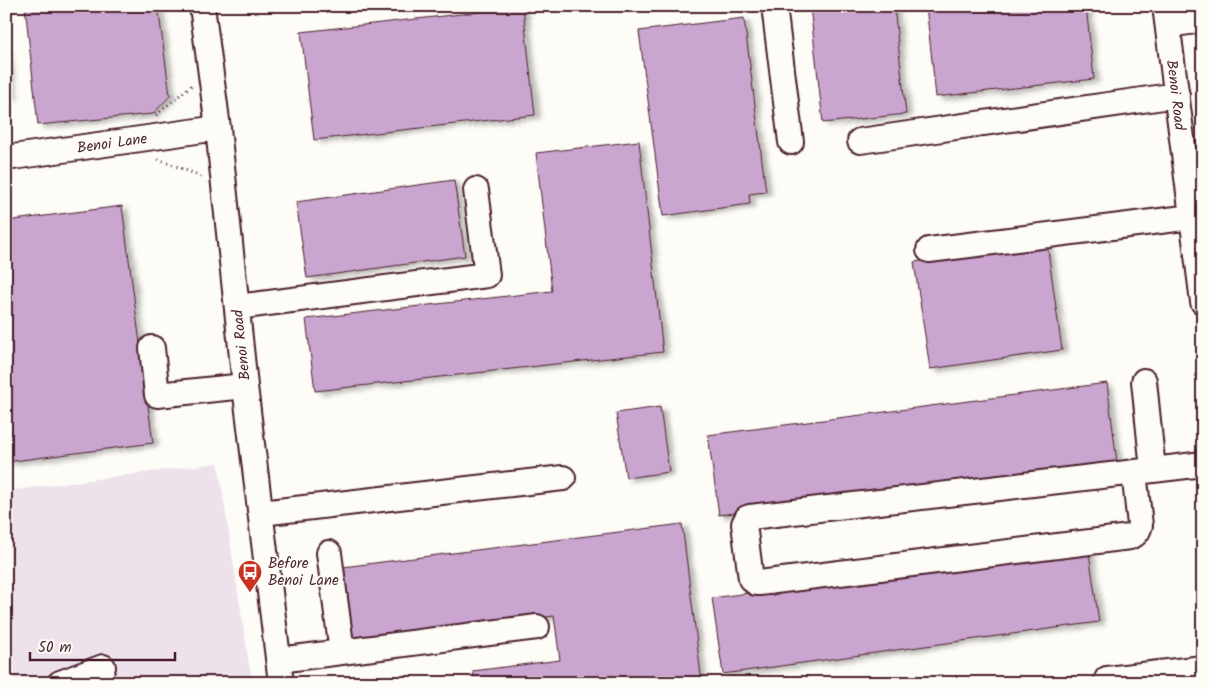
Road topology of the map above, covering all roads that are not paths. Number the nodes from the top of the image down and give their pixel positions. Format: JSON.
{"nodes":[{"id":1,"x":202,"y":6,"type":"edge"},
{"id":2,"x":774,"y":6,"type":"edge"},
{"id":3,"x":1166,"y":16,"type":"edge"},
{"id":4,"x":1203,"y":20,"type":"edge"},
{"id":5,"x":1176,"y":95,"type":"junction"},
{"id":6,"x":218,"y":128,"type":"junction"},
{"id":7,"x":860,"y":141,"type":"dead end"},
{"id":8,"x":791,"y":142,"type":"dead end"},
{"id":9,"x":6,"y":158,"type":"edge"},
{"id":10,"x":476,"y":190,"type":"dead end"},
{"id":11,"x":1192,"y":217,"type":"junction"},
{"id":12,"x":929,"y":250,"type":"dead end"},
{"id":13,"x":1200,"y":255,"type":"edge"},
{"id":14,"x":1203,"y":302,"type":"edge"},
{"id":15,"x":237,"y":307,"type":"junction"},
{"id":16,"x":152,"y":348,"type":"dead end"},
{"id":17,"x":1144,"y":381,"type":"dead end"},
{"id":18,"x":245,"y":386,"type":"junction"},
{"id":19,"x":1203,"y":464,"type":"edge"},
{"id":20,"x":1143,"y":471,"type":"junction"},
{"id":21,"x":563,"y":478,"type":"dead end"},
{"id":22,"x":260,"y":513,"type":"junction"},
{"id":23,"x":329,"y":553,"type":"dead end"},
{"id":24,"x":537,"y":627,"type":"dead end"},
{"id":25,"x":342,"y":652,"type":"junction"},
{"id":26,"x":278,"y":660,"type":"junction"},
{"id":27,"x":103,"y":667,"type":"dead end"},
{"id":28,"x":1203,"y":668,"type":"edge"},
{"id":29,"x":1107,"y":678,"type":"dead end"},
{"id":30,"x":60,"y":683,"type":"edge"},
{"id":31,"x":282,"y":683,"type":"edge"}],
"edges":[{"from":1,"to":6,"type":"street","name":"Benoi Road"},
{"from":2,"to":8,"type":"street"},
{"from":3,"to":4,"type":"street"},
{"from":3,"to":5,"type":"street","name":"Benoi Road"},
{"from":5,"to":7,"type":"street"},
{"from":5,"to":11,"type":"street","name":"Benoi Road"},
{"from":6,"to":9,"type":"street","name":"Benoi Lane"},
{"from":6,"to":15,"type":"street","name":"Benoi Road"},
{"from":10,"to":15,"type":"street"},
{"from":11,"to":12,"type":"street"},
{"from":11,"to":13,"type":"street","name":"Benoi Road"},
{"from":13,"to":14,"type":"street","name":"Benoi Road"},
{"from":15,"to":18,"type":"street","name":"Benoi Road"},
{"from":16,"to":18,"type":"street"},
{"from":17,"to":20,"type":"street"},
{"from":18,"to":22,"type":"street","name":"Benoi Road"},
{"from":19,"to":20,"type":"street"},
{"from":20,"to":20,"type":"street"},
{"from":21,"to":22,"type":"street"},
{"from":22,"to":26,"type":"street","name":"Benoi Road"},
{"from":23,"to":25,"type":"street"},
{"from":24,"to":25,"type":"street"},
{"from":25,"to":26,"type":"street"},
{"from":26,"to":31,"type":"street","name":"Benoi Road"},
{"from":27,"to":30,"type":"street"},
{"from":28,"to":29,"type":"street"}]}
